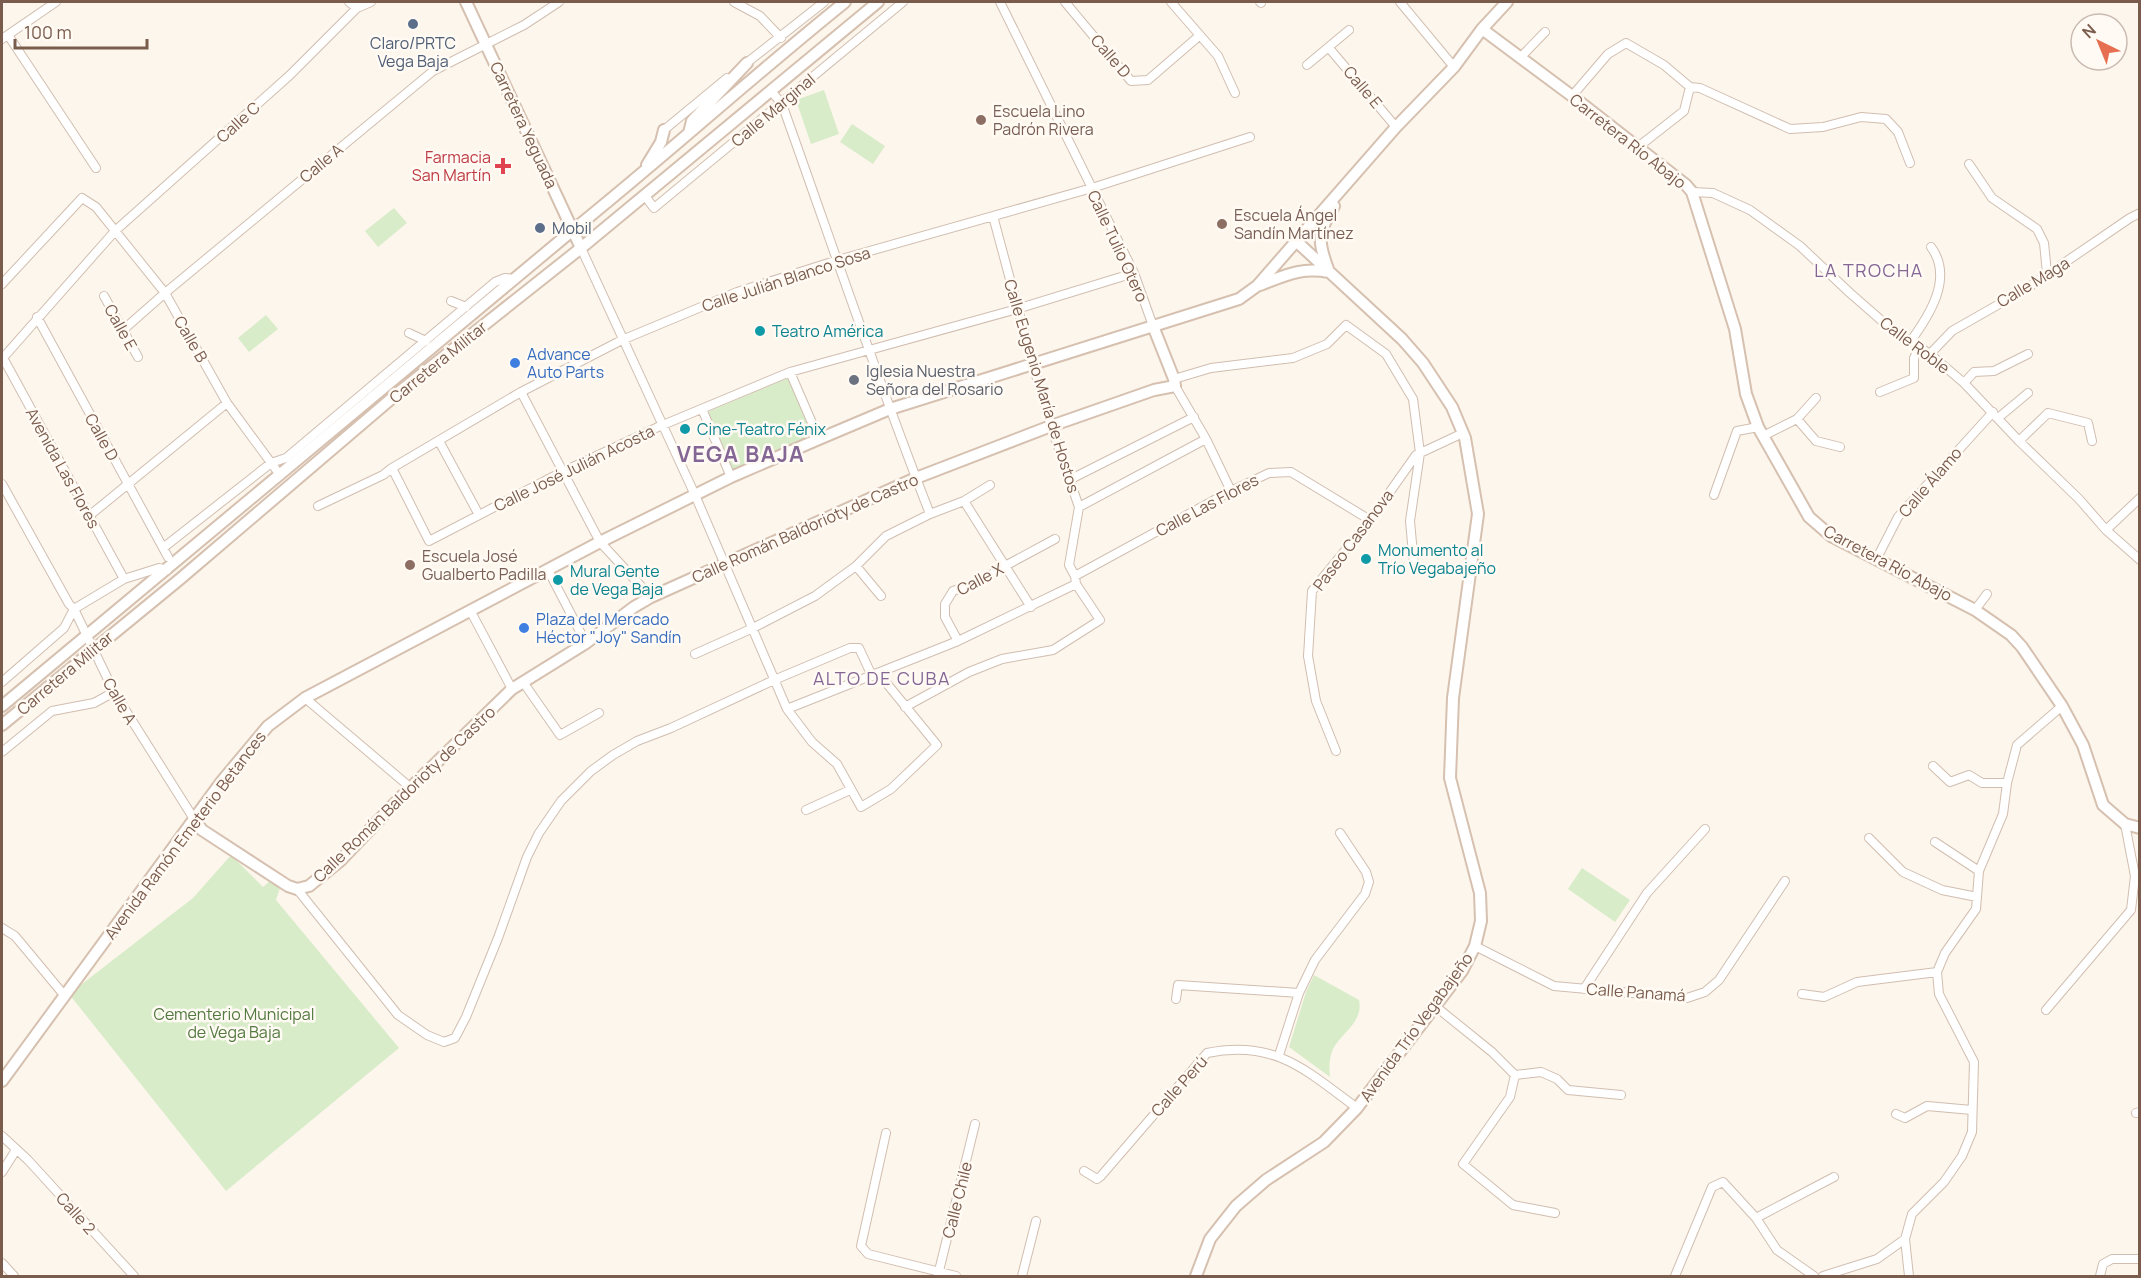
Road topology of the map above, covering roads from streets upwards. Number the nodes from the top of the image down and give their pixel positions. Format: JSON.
{"nodes":[{"id":1,"x":56,"y":2,"type":"edge"},
{"id":2,"x":349,"y":2,"type":"edge"},
{"id":3,"x":372,"y":2,"type":"edge"},
{"id":4,"x":466,"y":2,"type":"edge"},
{"id":5,"x":559,"y":2,"type":"edge"},
{"id":6,"x":734,"y":2,"type":"edge"},
{"id":7,"x":824,"y":2,"type":"edge"},
{"id":8,"x":845,"y":2,"type":"edge"},
{"id":9,"x":878,"y":2,"type":"edge"},
{"id":10,"x":903,"y":2,"type":"edge"},
{"id":11,"x":1000,"y":2,"type":"edge"},
{"id":12,"x":1065,"y":2,"type":"edge"},
{"id":13,"x":1171,"y":2,"type":"edge"},
{"id":14,"x":1400,"y":2,"type":"edge"},
{"id":15,"x":1507,"y":2,"type":"edge"},
{"id":16,"x":357,"y":8,"type":"junction"},
{"id":17,"x":1482,"y":29,"type":"junction"},
{"id":18,"x":1349,"y":30,"type":"dead end"},
{"id":19,"x":1545,"y":32,"type":"dead end"},
{"id":20,"x":1199,"y":36,"type":"junction"},
{"id":21,"x":5,"y":37,"type":"edge"},
{"id":22,"x":781,"y":38,"type":"junction"},
{"id":23,"x":485,"y":43,"type":"junction"},
{"id":24,"x":1329,"y":48,"type":"junction"},
{"id":25,"x":1520,"y":57,"type":"junction"},
{"id":26,"x":747,"y":63,"type":"junction"},
{"id":27,"x":1307,"y":65,"type":"dead end"},
{"id":28,"x":1454,"y":67,"type":"junction"},
{"id":29,"x":1690,"y":87,"type":"junction"},
{"id":30,"x":771,"y":91,"type":"junction"},
{"id":31,"x":1235,"y":93,"type":"dead end"},
{"id":32,"x":1572,"y":96,"type":"junction"},
{"id":33,"x":782,"y":104,"type":"junction"},
{"id":34,"x":1396,"y":127,"type":"junction"},
{"id":35,"x":664,"y":130,"type":"joint"},
{"id":36,"x":689,"y":133,"type":"junction"},
{"id":37,"x":1250,"y":137,"type":"dead end"},
{"id":38,"x":1638,"y":147,"type":"junction"},
{"id":39,"x":1910,"y":163,"type":"dead end"},
{"id":40,"x":1969,"y":164,"type":"dead end"},
{"id":41,"x":96,"y":168,"type":"dead end"},
{"id":42,"x":638,"y":178,"type":"junction"},
{"id":43,"x":1349,"y":180,"type":"junction"},
{"id":44,"x":1092,"y":188,"type":"junction"},
{"id":45,"x":1692,"y":192,"type":"junction"},
{"id":46,"x":645,"y":196,"type":"junction"},
{"id":47,"x":2139,"y":213,"type":"edge"},
{"id":48,"x":993,"y":216,"type":"junction"},
{"id":49,"x":573,"y":230,"type":"junction"},
{"id":50,"x":115,"y":231,"type":"junction"},
{"id":51,"x":1296,"y":241,"type":"junction"},
{"id":52,"x":1931,"y":247,"type":"dead end"},
{"id":53,"x":581,"y":248,"type":"junction"},
{"id":54,"x":838,"y":260,"type":"junction"},
{"id":55,"x":1329,"y":272,"type":"junction"},
{"id":56,"x":1134,"y":273,"type":"junction"},
{"id":57,"x":2047,"y":273,"type":"junction"},
{"id":58,"x":515,"y":279,"type":"junction"},
{"id":59,"x":2,"y":284,"type":"edge"},
{"id":60,"x":1257,"y":286,"type":"junction"},
{"id":61,"x":165,"y":293,"type":"junction"},
{"id":62,"x":104,"y":296,"type":"dead end"},
{"id":63,"x":451,"y":301,"type":"dead end"},
{"id":64,"x":466,"y":307,"type":"junction"},
{"id":65,"x":1017,"y":309,"type":"junction"},
{"id":66,"x":37,"y":317,"type":"junction"},
{"id":67,"x":1153,"y":326,"type":"junction"},
{"id":68,"x":123,"y":330,"type":"junction"},
{"id":69,"x":410,"y":333,"type":"dead end"},
{"id":70,"x":622,"y":340,"type":"junction"},
{"id":71,"x":426,"y":341,"type":"junction"},
{"id":72,"x":1910,"y":342,"type":"junction"},
{"id":73,"x":1919,"y":348,"type":"junction"},
{"id":74,"x":868,"y":351,"type":"junction"},
{"id":75,"x":1930,"y":354,"type":"junction"},
{"id":76,"x":2028,"y":354,"type":"dead end"},
{"id":77,"x":2,"y":357,"type":"edge"},
{"id":78,"x":138,"y":357,"type":"dead end"},
{"id":79,"x":1033,"y":365,"type":"junction"},
{"id":80,"x":790,"y":372,"type":"junction"},
{"id":81,"x":1174,"y":382,"type":"junction"},
{"id":82,"x":1964,"y":383,"type":"junction"},
{"id":83,"x":521,"y":392,"type":"junction"},
{"id":84,"x":1880,"y":392,"type":"dead end"},
{"id":85,"x":2028,"y":393,"type":"dead end"},
{"id":86,"x":1816,"y":398,"type":"dead end"},
{"id":87,"x":227,"y":403,"type":"junction"},
{"id":88,"x":702,"y":409,"type":"junction"},
{"id":89,"x":890,"y":409,"type":"junction"},
{"id":90,"x":1995,"y":415,"type":"junction"},
{"id":91,"x":1194,"y":417,"type":"junction"},
{"id":92,"x":1797,"y":418,"type":"junction"},
{"id":93,"x":662,"y":425,"type":"junction"},
{"id":94,"x":1051,"y":426,"type":"junction"},
{"id":95,"x":1761,"y":432,"type":"junction"},
{"id":96,"x":1462,"y":434,"type":"junction"},
{"id":97,"x":819,"y":439,"type":"junction"},
{"id":98,"x":1206,"y":439,"type":"junction"},
{"id":99,"x":439,"y":441,"type":"junction"},
{"id":100,"x":2019,"y":441,"type":"junction"},
{"id":101,"x":2092,"y":441,"type":"dead end"},
{"id":102,"x":1840,"y":447,"type":"dead end"},
{"id":103,"x":1420,"y":453,"type":"junction"},
{"id":104,"x":271,"y":463,"type":"junction"},
{"id":105,"x":392,"y":468,"type":"junction"},
{"id":106,"x":562,"y":472,"type":"junction"},
{"id":107,"x":280,"y":475,"type":"junction"},
{"id":108,"x":731,"y":477,"type":"junction"},
{"id":109,"x":916,"y":478,"type":"junction"},
{"id":110,"x":1071,"y":480,"type":"junction"},
{"id":111,"x":2,"y":484,"type":"edge"},
{"id":112,"x":129,"y":485,"type":"junction"},
{"id":113,"x":990,"y":485,"type":"dead end"},
{"id":114,"x":1231,"y":491,"type":"junction"},
{"id":115,"x":695,"y":495,"type":"junction"},
{"id":116,"x":1714,"y":495,"type":"dead end"},
{"id":117,"x":2139,"y":498,"type":"edge"},
{"id":118,"x":964,"y":501,"type":"junction"},
{"id":119,"x":318,"y":506,"type":"dead end"},
{"id":120,"x":1080,"y":507,"type":"junction"},
{"id":121,"x":930,"y":514,"type":"junction"},
{"id":122,"x":479,"y":515,"type":"junction"},
{"id":123,"x":89,"y":516,"type":"junction"},
{"id":124,"x":1370,"y":520,"type":"junction"},
{"id":125,"x":2106,"y":530,"type":"junction"},
{"id":126,"x":1055,"y":539,"type":"dead end"},
{"id":127,"x":600,"y":542,"type":"junction"},
{"id":128,"x":163,"y":548,"type":"junction"},
{"id":129,"x":168,"y":557,"type":"dead end"},
{"id":130,"x":1877,"y":558,"type":"junction"},
{"id":131,"x":2139,"y":560,"type":"edge"},
{"id":132,"x":725,"y":564,"type":"junction"},
{"id":133,"x":1414,"y":565,"type":"dead end"},
{"id":134,"x":855,"y":566,"type":"junction"},
{"id":135,"x":1005,"y":566,"type":"junction"},
{"id":136,"x":167,"y":570,"type":"junction"},
{"id":137,"x":548,"y":570,"type":"junction"},
{"id":138,"x":124,"y":579,"type":"junction"},
{"id":139,"x":1076,"y":580,"type":"junction"},
{"id":140,"x":1987,"y":594,"type":"dead end"},
{"id":141,"x":881,"y":596,"type":"dead end"},
{"id":142,"x":651,"y":597,"type":"junction"},
{"id":143,"x":1031,"y":607,"type":"junction"},
{"id":144,"x":74,"y":609,"type":"junction"},
{"id":145,"x":470,"y":610,"type":"junction"},
{"id":146,"x":1975,"y":610,"type":"junction"},
{"id":147,"x":753,"y":628,"type":"junction"},
{"id":148,"x":86,"y":635,"type":"junction"},
{"id":149,"x":958,"y":641,"type":"junction"},
{"id":150,"x":586,"y":643,"type":"junction"},
{"id":151,"x":93,"y":649,"type":"junction"},
{"id":152,"x":695,"y":654,"type":"dead end"},
{"id":153,"x":875,"y":675,"type":"junction"},
{"id":154,"x":774,"y":680,"type":"junction"},
{"id":155,"x":2,"y":682,"type":"edge"},
{"id":156,"x":524,"y":682,"type":"junction"},
{"id":157,"x":512,"y":689,"type":"junction"},
{"id":158,"x":114,"y":692,"type":"junction"},
{"id":159,"x":305,"y":698,"type":"junction"},
{"id":160,"x":2,"y":706,"type":"edge"},
{"id":161,"x":2062,"y":706,"type":"junction"},
{"id":162,"x":905,"y":707,"type":"junction"},
{"id":163,"x":787,"y":710,"type":"junction"},
{"id":164,"x":599,"y":713,"type":"dead end"},
{"id":165,"x":2,"y":725,"type":"edge"},
{"id":166,"x":1336,"y":751,"type":"dead end"},
{"id":167,"x":2,"y":752,"type":"edge"},
{"id":168,"x":1932,"y":765,"type":"dead end"},
{"id":169,"x":2007,"y":783,"type":"junction"},
{"id":170,"x":411,"y":788,"type":"junction"},
{"id":171,"x":850,"y":790,"type":"junction"},
{"id":172,"x":806,"y":810,"type":"dead end"},
{"id":173,"x":194,"y":819,"type":"junction"},
{"id":174,"x":2125,"y":824,"type":"junction"},
{"id":175,"x":2139,"y":828,"type":"edge"},
{"id":176,"x":1705,"y":829,"type":"dead end"},
{"id":177,"x":1340,"y":833,"type":"dead end"},
{"id":178,"x":1869,"y":838,"type":"dead end"},
{"id":179,"x":1935,"y":842,"type":"dead end"},
{"id":180,"x":1979,"y":871,"type":"junction"},
{"id":181,"x":1785,"y":881,"type":"dead end"},
{"id":182,"x":297,"y":889,"type":"junction"},
{"id":183,"x":1977,"y":897,"type":"junction"},
{"id":184,"x":2,"y":928,"type":"edge"},
{"id":185,"x":1475,"y":946,"type":"junction"},
{"id":186,"x":1937,"y":972,"type":"junction"},
{"id":187,"x":1584,"y":989,"type":"junction"},
{"id":188,"x":1299,"y":993,"type":"junction"},
{"id":189,"x":1802,"y":994,"type":"dead end"},
{"id":190,"x":64,"y":995,"type":"junction"},
{"id":191,"x":1176,"y":999,"type":"dead end"},
{"id":192,"x":1435,"y":1006,"type":"junction"},
{"id":193,"x":2046,"y":1010,"type":"dead end"},
{"id":194,"x":1279,"y":1055,"type":"junction"},
{"id":195,"x":1515,"y":1075,"type":"junction"},
{"id":196,"x":2,"y":1082,"type":"edge"},
{"id":197,"x":1621,"y":1095,"type":"dead end"},
{"id":198,"x":1357,"y":1108,"type":"junction"},
{"id":199,"x":1972,"y":1110,"type":"junction"},
{"id":200,"x":1896,"y":1114,"type":"dead end"},
{"id":201,"x":975,"y":1124,"type":"dead end"},
{"id":202,"x":886,"y":1133,"type":"dead end"},
{"id":203,"x":2,"y":1136,"type":"edge"},
{"id":204,"x":16,"y":1149,"type":"junction"},
{"id":205,"x":1084,"y":1171,"type":"dead end"},
{"id":206,"x":2,"y":1172,"type":"edge"},
{"id":207,"x":1834,"y":1177,"type":"dead end"},
{"id":208,"x":1555,"y":1214,"type":"dead end"},
{"id":209,"x":1756,"y":1218,"type":"junction"},
{"id":210,"x":1036,"y":1221,"type":"dead end"},
{"id":211,"x":1905,"y":1239,"type":"junction"},
{"id":212,"x":2139,"y":1259,"type":"edge"},
{"id":213,"x":2,"y":1263,"type":"edge"},
{"id":214,"x":938,"y":1274,"type":"edge"},
{"id":215,"x":14,"y":1276,"type":"edge"},
{"id":216,"x":134,"y":1276,"type":"edge"},
{"id":217,"x":956,"y":1276,"type":"edge"},
{"id":218,"x":1022,"y":1276,"type":"edge"},
{"id":219,"x":1197,"y":1276,"type":"edge"},
{"id":220,"x":1675,"y":1276,"type":"edge"},
{"id":221,"x":1814,"y":1276,"type":"edge"},
{"id":222,"x":1823,"y":1276,"type":"edge"},
{"id":223,"x":1909,"y":1276,"type":"edge"},
{"id":224,"x":2100,"y":1276,"type":"edge"}],
"edges":[{"from":1,"to":21,"type":"street"},
{"from":2,"to":16,"type":"street"},
{"from":3,"to":16,"type":"street"},
{"from":4,"to":23,"type":"street","name":"Carretera Yeguada"},
{"from":5,"to":23,"type":"street","name":"Calle A"},
{"from":6,"to":22,"type":"street"},
{"from":7,"to":22,"type":"street"},
{"from":8,"to":36,"type":"street","name":"Carretera Militar"},
{"from":9,"to":30,"type":"street","name":"Carretera Militar"},
{"from":10,"to":33,"type":"street","name":"Calle Marginal"},
{"from":11,"to":44,"type":"street","name":"Calle Tulio Otero"},
{"from":12,"to":20,"type":"street","name":"Calle D"},
{"from":13,"to":20,"type":"street"},
{"from":14,"to":28,"type":"street"},
{"from":15,"to":17,"type":"street","name":"Avenida Ramón Emeterio Betances"},
{"from":16,"to":50,"type":"street","name":"Calle C"},
{"from":17,"to":25,"type":"street","name":"Carretera Río Abajo"},
{"from":17,"to":28,"type":"street","name":"Avenida Ramón Emeterio Betances"},
{"from":18,"to":24,"type":"street"},
{"from":19,"to":25,"type":"street"},
{"from":20,"to":31,"type":"street"},
{"from":21,"to":41,"type":"street"},
{"from":22,"to":26,"type":"street"},
{"from":23,"to":49,"type":"street","name":"Carretera Yeguada"},
{"from":23,"to":61,"type":"street","name":"Calle A"},
{"from":24,"to":27,"type":"street"},
{"from":24,"to":34,"type":"street","name":"Calle E"},
{"from":25,"to":32,"type":"street","name":"Carretera Río Abajo"},
{"from":26,"to":35,"type":"street"},
{"from":26,"to":36,"type":"street"},
{"from":28,"to":34,"type":"street","name":"Avenida Ramón Emeterio Betances"},
{"from":29,"to":32,"type":"street"},
{"from":29,"to":38,"type":"street"},
{"from":29,"to":39,"type":"street"},
{"from":30,"to":33,"type":"street"},
{"from":30,"to":46,"type":"street","name":"Carretera Militar"},
{"from":32,"to":38,"type":"street","name":"Carretera Río Abajo"},
{"from":33,"to":46,"type":"street","name":"Calle Marginal"},
{"from":33,"to":54,"type":"street"},
{"from":34,"to":43,"type":"street","name":"Avenida Ramón Emeterio Betances"},
{"from":35,"to":42,"type":"street"},
{"from":36,"to":42,"type":"street","name":"Carretera Militar"},
{"from":37,"to":44,"type":"street","name":"Calle Julián Blanco Sosa"},
{"from":38,"to":45,"type":"street","name":"Carretera Río Abajo"},
{"from":40,"to":57,"type":"street"},
{"from":42,"to":49,"type":"street","name":"Carretera Militar"},
{"from":43,"to":51,"type":"street","name":"Avenida Ramón Emeterio Betances"},
{"from":43,"to":55,"type":"street"},
{"from":44,"to":48,"type":"street","name":"Calle Julián Blanco Sosa"},
{"from":44,"to":56,"type":"street","name":"Calle Tulio Otero"},
{"from":45,"to":72,"type":"street","name":"Calle Roble"},
{"from":45,"to":95,"type":"street","name":"Carretera Río Abajo"},
{"from":46,"to":53,"type":"street","name":"Carretera Militar"},
{"from":47,"to":57,"type":"street","name":"Calle Maga"},
{"from":48,"to":54,"type":"street","name":"Calle Julián Blanco Sosa"},
{"from":48,"to":65,"type":"street","name":"Calle Eugenio María de Hostos"},
{"from":49,"to":53,"type":"street","name":"Carretera Yeguada"},
{"from":49,"to":58,"type":"street","name":"Carretera Militar"},
{"from":50,"to":59,"type":"street","name":"Calle B"},
{"from":50,"to":61,"type":"street","name":"Calle B"},
{"from":50,"to":66,"type":"street","name":"Calle C"},
{"from":51,"to":55,"type":"street","name":"Avenida Trío Vegabajeño"},
{"from":51,"to":60,"type":"street","name":"Avenida Ramón Emeterio Betances"},
{"from":52,"to":72,"type":"street"},
{"from":53,"to":70,"type":"street"},
{"from":53,"to":151,"type":"street","name":"Carretera Militar"},
{"from":54,"to":70,"type":"street","name":"Calle Julián Blanco Sosa"},
{"from":54,"to":74,"type":"street"},
{"from":55,"to":60,"type":"street"},
{"from":55,"to":96,"type":"street","name":"Avenida Trío Vegabajeño"},
{"from":56,"to":65,"type":"street","name":"Calle José Julián Acosta"},
{"from":56,"to":67,"type":"street","name":"Calle Tulio Otero"},
{"from":57,"to":75,"type":"street","name":"Calle Maga"},
{"from":58,"to":64,"type":"street"},
{"from":58,"to":107,"type":"street","name":"Carretera Militar"},
{"from":60,"to":67,"type":"street","name":"Avenida Ramón Emeterio Betances"},
{"from":61,"to":68,"type":"street","name":"Calle A"},
{"from":61,"to":87,"type":"street","name":"Calle B"},
{"from":62,"to":68,"type":"street","name":"Calle E"},
{"from":63,"to":64,"type":"street"},
{"from":64,"to":71,"type":"street"},
{"from":65,"to":74,"type":"street","name":"Calle José Julián Acosta"},
{"from":65,"to":79,"type":"street","name":"Calle Eugenio María de Hostos"},
{"from":66,"to":77,"type":"street","name":"Calle C"},
{"from":66,"to":112,"type":"street","name":"Calle D"},
{"from":67,"to":79,"type":"street","name":"Avenida Ramón Emeterio Betances"},
{"from":67,"to":81,"type":"street","name":"Calle Tulio Otero"},
{"from":68,"to":78,"type":"street","name":"Calle E"},
{"from":69,"to":71,"type":"street"},
{"from":70,"to":83,"type":"street","name":"Calle Julián Blanco Sosa"},
{"from":70,"to":93,"type":"street"},
{"from":71,"to":104,"type":"street"},
{"from":72,"to":73,"type":"street","name":"Calle Roble"},
{"from":73,"to":75,"type":"street","name":"Calle Roble"},
{"from":73,"to":84,"type":"street"},
{"from":74,"to":80,"type":"street","name":"Calle José Julián Acosta"},
{"from":74,"to":89,"type":"street"},
{"from":75,"to":82,"type":"street","name":"Calle Roble"},
{"from":76,"to":82,"type":"street"},
{"from":77,"to":123,"type":"street","name":"Avenida Las Flores"},
{"from":79,"to":89,"type":"street","name":"Avenida Ramón Emeterio Betances"},
{"from":79,"to":94,"type":"street","name":"Calle Eugenio María de Hostos"},
{"from":80,"to":88,"type":"street","name":"Calle José Julián Acosta"},
{"from":80,"to":97,"type":"street"},
{"from":81,"to":91,"type":"street","name":"Calle Tulio Otero"},
{"from":81,"to":94,"type":"street","name":"Calle Román Baldorioty de Castro"},
{"from":81,"to":103,"type":"street"},
{"from":82,"to":90,"type":"street","name":"Calle Roble"},
{"from":83,"to":99,"type":"street","name":"Calle Julián Blanco Sosa"},
{"from":83,"to":106,"type":"street"},
{"from":85,"to":90,"type":"street","name":"Calle Álamo"},
{"from":86,"to":92,"type":"street"},
{"from":87,"to":104,"type":"street","name":"Calle B"},
{"from":87,"to":112,"type":"street"},
{"from":88,"to":93,"type":"street","name":"Calle José Julián Acosta"},
{"from":88,"to":108,"type":"street"},
{"from":89,"to":97,"type":"street","name":"Avenida Ramón Emeterio Betances"},
{"from":89,"to":109,"type":"street"},
{"from":90,"to":100,"type":"street","name":"Calle Roble"},
{"from":90,"to":130,"type":"street","name":"Calle Álamo"},
{"from":91,"to":98,"type":"street","name":"Calle Tulio Otero"},
{"from":91,"to":110,"type":"street"},
{"from":92,"to":95,"type":"street"},
{"from":92,"to":102,"type":"street"},
{"from":93,"to":106,"type":"street","name":"Calle José Julián Acosta"},
{"from":93,"to":115,"type":"street"},
{"from":94,"to":109,"type":"street","name":"Calle Román Baldorioty de Castro"},
{"from":94,"to":110,"type":"street","name":"Calle Eugenio María de Hostos"},
{"from":95,"to":116,"type":"street"},
{"from":95,"to":130,"type":"street","name":"Carretera Río Abajo"},
{"from":96,"to":103,"type":"street","name":"Paseo Casanova"},
{"from":96,"to":185,"type":"street","name":"Avenida Trío Vegabajeño"},
{"from":97,"to":108,"type":"street","name":"Avenida Ramón Emeterio Betances"},
{"from":98,"to":114,"type":"street","name":"Calle Tulio Otero"},
{"from":98,"to":120,"type":"street"},
{"from":99,"to":105,"type":"street","name":"Calle Julián Blanco Sosa"},
{"from":99,"to":122,"type":"street"},
{"from":100,"to":101,"type":"street"},
{"from":100,"to":125,"type":"street","name":"Calle Roble"},
{"from":103,"to":124,"type":"street","name":"Paseo Casanova"},
{"from":103,"to":133,"type":"street"},
{"from":104,"to":107,"type":"street","name":"Calle B"},
{"from":104,"to":128,"type":"street"},
{"from":105,"to":119,"type":"street","name":"Calle Julián Blanco Sosa"},
{"from":105,"to":122,"type":"street","name":"Calle José Julián Acosta"},
{"from":106,"to":122,"type":"street","name":"Calle José Julián Acosta"},
{"from":106,"to":127,"type":"street"},
{"from":107,"to":136,"type":"street","name":"Carretera Militar"},
{"from":108,"to":115,"type":"street","name":"Avenida Ramón Emeterio Betances"},
{"from":109,"to":121,"type":"street"},
{"from":109,"to":132,"type":"street","name":"Calle Román Baldorioty de Castro"},
{"from":110,"to":120,"type":"street","name":"Calle Eugenio María de Hostos"},
{"from":111,"to":144,"type":"street","name":"Calle A"},
{"from":112,"to":123,"type":"street"},
{"from":112,"to":128,"type":"street","name":"Calle D"},
{"from":113,"to":118,"type":"street"},
{"from":114,"to":124,"type":"street","name":"Calle Las Flores"},
{"from":114,"to":139,"type":"street","name":"Calle Las Flores"},
{"from":115,"to":127,"type":"street","name":"Avenida Ramón Emeterio Betances"},
{"from":115,"to":132,"type":"street"},
{"from":117,"to":125,"type":"street"},
{"from":118,"to":121,"type":"street"},
{"from":118,"to":135,"type":"street"},
{"from":120,"to":139,"type":"street","name":"Calle Eugenio María de Hostos"},
{"from":121,"to":134,"type":"street"},
{"from":123,"to":138,"type":"street","name":"Avenida Las Flores"},
{"from":124,"to":166,"type":"street","name":"Paseo Casanova"},
{"from":125,"to":131,"type":"street","name":"Calle Roble"},
{"from":126,"to":135,"type":"street","name":"Calle X"},
{"from":127,"to":137,"type":"street","name":"Avenida Ramón Emeterio Betances"},
{"from":127,"to":142,"type":"street"},
{"from":128,"to":129,"type":"street","name":"Calle D"},
{"from":130,"to":146,"type":"street","name":"Carretera Río Abajo"},
{"from":132,"to":142,"type":"street","name":"Calle Román Baldorioty de Castro"},
{"from":132,"to":147,"type":"street"},
{"from":134,"to":141,"type":"street"},
{"from":134,"to":147,"type":"street"},
{"from":135,"to":143,"type":"street"},
{"from":135,"to":149,"type":"street","name":"Calle X"},
{"from":136,"to":138,"type":"street"},
{"from":136,"to":148,"type":"street","name":"Carretera Militar"},
{"from":137,"to":145,"type":"street","name":"Avenida Ramón Emeterio Betances"},
{"from":137,"to":150,"type":"street"},
{"from":138,"to":144,"type":"street"},
{"from":139,"to":143,"type":"street","name":"Calle Las Flores"},
{"from":139,"to":162,"type":"street","name":"Calle Eugenio María de Hostos"},
{"from":140,"to":146,"type":"street"},
{"from":142,"to":150,"type":"street","name":"Calle Román Baldorioty de Castro"},
{"from":143,"to":149,"type":"street","name":"Calle Las Flores"},
{"from":144,"to":148,"type":"street","name":"Calle A"},
{"from":144,"to":155,"type":"street"},
{"from":145,"to":157,"type":"street"},
{"from":145,"to":159,"type":"street","name":"Avenida Ramón Emeterio Betances"},
{"from":146,"to":161,"type":"street","name":"Carretera Río Abajo"},
{"from":147,"to":152,"type":"street"},
{"from":147,"to":154,"type":"street"},
{"from":148,"to":151,"type":"street","name":"Calle A"},
{"from":148,"to":160,"type":"street","name":"Carretera Militar"},
{"from":149,"to":153,"type":"street","name":"Calle Las Flores"},
{"from":150,"to":156,"type":"street","name":"Calle Román Baldorioty de Castro"},
{"from":151,"to":158,"type":"street","name":"Calle A"},
{"from":151,"to":165,"type":"street","name":"Carretera Militar"},
{"from":153,"to":154,"type":"street"},
{"from":153,"to":162,"type":"street"},
{"from":153,"to":163,"type":"street","name":"Calle Las Flores"},
{"from":154,"to":163,"type":"street"},
{"from":154,"to":182,"type":"street"},
{"from":156,"to":157,"type":"street","name":"Calle Román Baldorioty de Castro"},
{"from":156,"to":164,"type":"street"},
{"from":157,"to":170,"type":"street","name":"Calle Román Baldorioty de Castro"},
{"from":158,"to":167,"type":"street"},
{"from":158,"to":173,"type":"street","name":"Calle A"},
{"from":159,"to":170,"type":"street"},
{"from":159,"to":173,"type":"street","name":"Avenida Ramón Emeterio Betances"},
{"from":161,"to":169,"type":"street"},
{"from":161,"to":174,"type":"street","name":"Carretera Río Abajo"},
{"from":162,"to":171,"type":"street"},
{"from":163,"to":171,"type":"street"},
{"from":168,"to":169,"type":"street"},
{"from":169,"to":180,"type":"street"},
{"from":170,"to":182,"type":"street","name":"Calle Román Baldorioty de Castro"},
{"from":171,"to":172,"type":"street"},
{"from":173,"to":182,"type":"street","name":"Calle Román Baldorioty de Castro"},
{"from":173,"to":190,"type":"street","name":"Avenida Ramón Emeterio Betances"},
{"from":174,"to":175,"type":"street","name":"Carretera Río Abajo"},
{"from":174,"to":193,"type":"street"},
{"from":176,"to":187,"type":"street"},
{"from":177,"to":188,"type":"street"},
{"from":178,"to":183,"type":"street"},
{"from":179,"to":180,"type":"street"},
{"from":180,"to":183,"type":"street"},
{"from":181,"to":187,"type":"street","name":"Calle Panamá"},
{"from":183,"to":186,"type":"street"},
{"from":184,"to":190,"type":"street"},
{"from":185,"to":187,"type":"street","name":"Calle Panamá"},
{"from":185,"to":192,"type":"street","name":"Avenida Trío Vegabajeño"},
{"from":186,"to":189,"type":"street"},
{"from":186,"to":199,"type":"street"},
{"from":188,"to":191,"type":"street"},
{"from":188,"to":194,"type":"street"},
{"from":190,"to":196,"type":"street","name":"Avenida Ramón Emeterio Betances"},
{"from":192,"to":195,"type":"street"},
{"from":192,"to":198,"type":"street","name":"Avenida Trío Vegabajeño"},
{"from":194,"to":198,"type":"street","name":"Calle Perú"},
{"from":194,"to":205,"type":"street","name":"Calle Perú"},
{"from":195,"to":197,"type":"street"},
{"from":195,"to":208,"type":"street"},
{"from":198,"to":219,"type":"street","name":"Avenida Trío Vegabajeño"},
{"from":199,"to":200,"type":"street"},
{"from":199,"to":211,"type":"street"},
{"from":201,"to":214,"type":"street","name":"Calle Chile"},
{"from":202,"to":214,"type":"street"},
{"from":203,"to":204,"type":"street","name":"Calle 2"},
{"from":204,"to":206,"type":"street"},
{"from":204,"to":216,"type":"street","name":"Calle 2"},
{"from":207,"to":209,"type":"street"},
{"from":209,"to":220,"type":"street"},
{"from":209,"to":221,"type":"street"},
{"from":210,"to":218,"type":"street"},
{"from":211,"to":222,"type":"street"},
{"from":211,"to":223,"type":"street"},
{"from":212,"to":224,"type":"street"},
{"from":213,"to":215,"type":"street"},
{"from":214,"to":217,"type":"street"}]}
